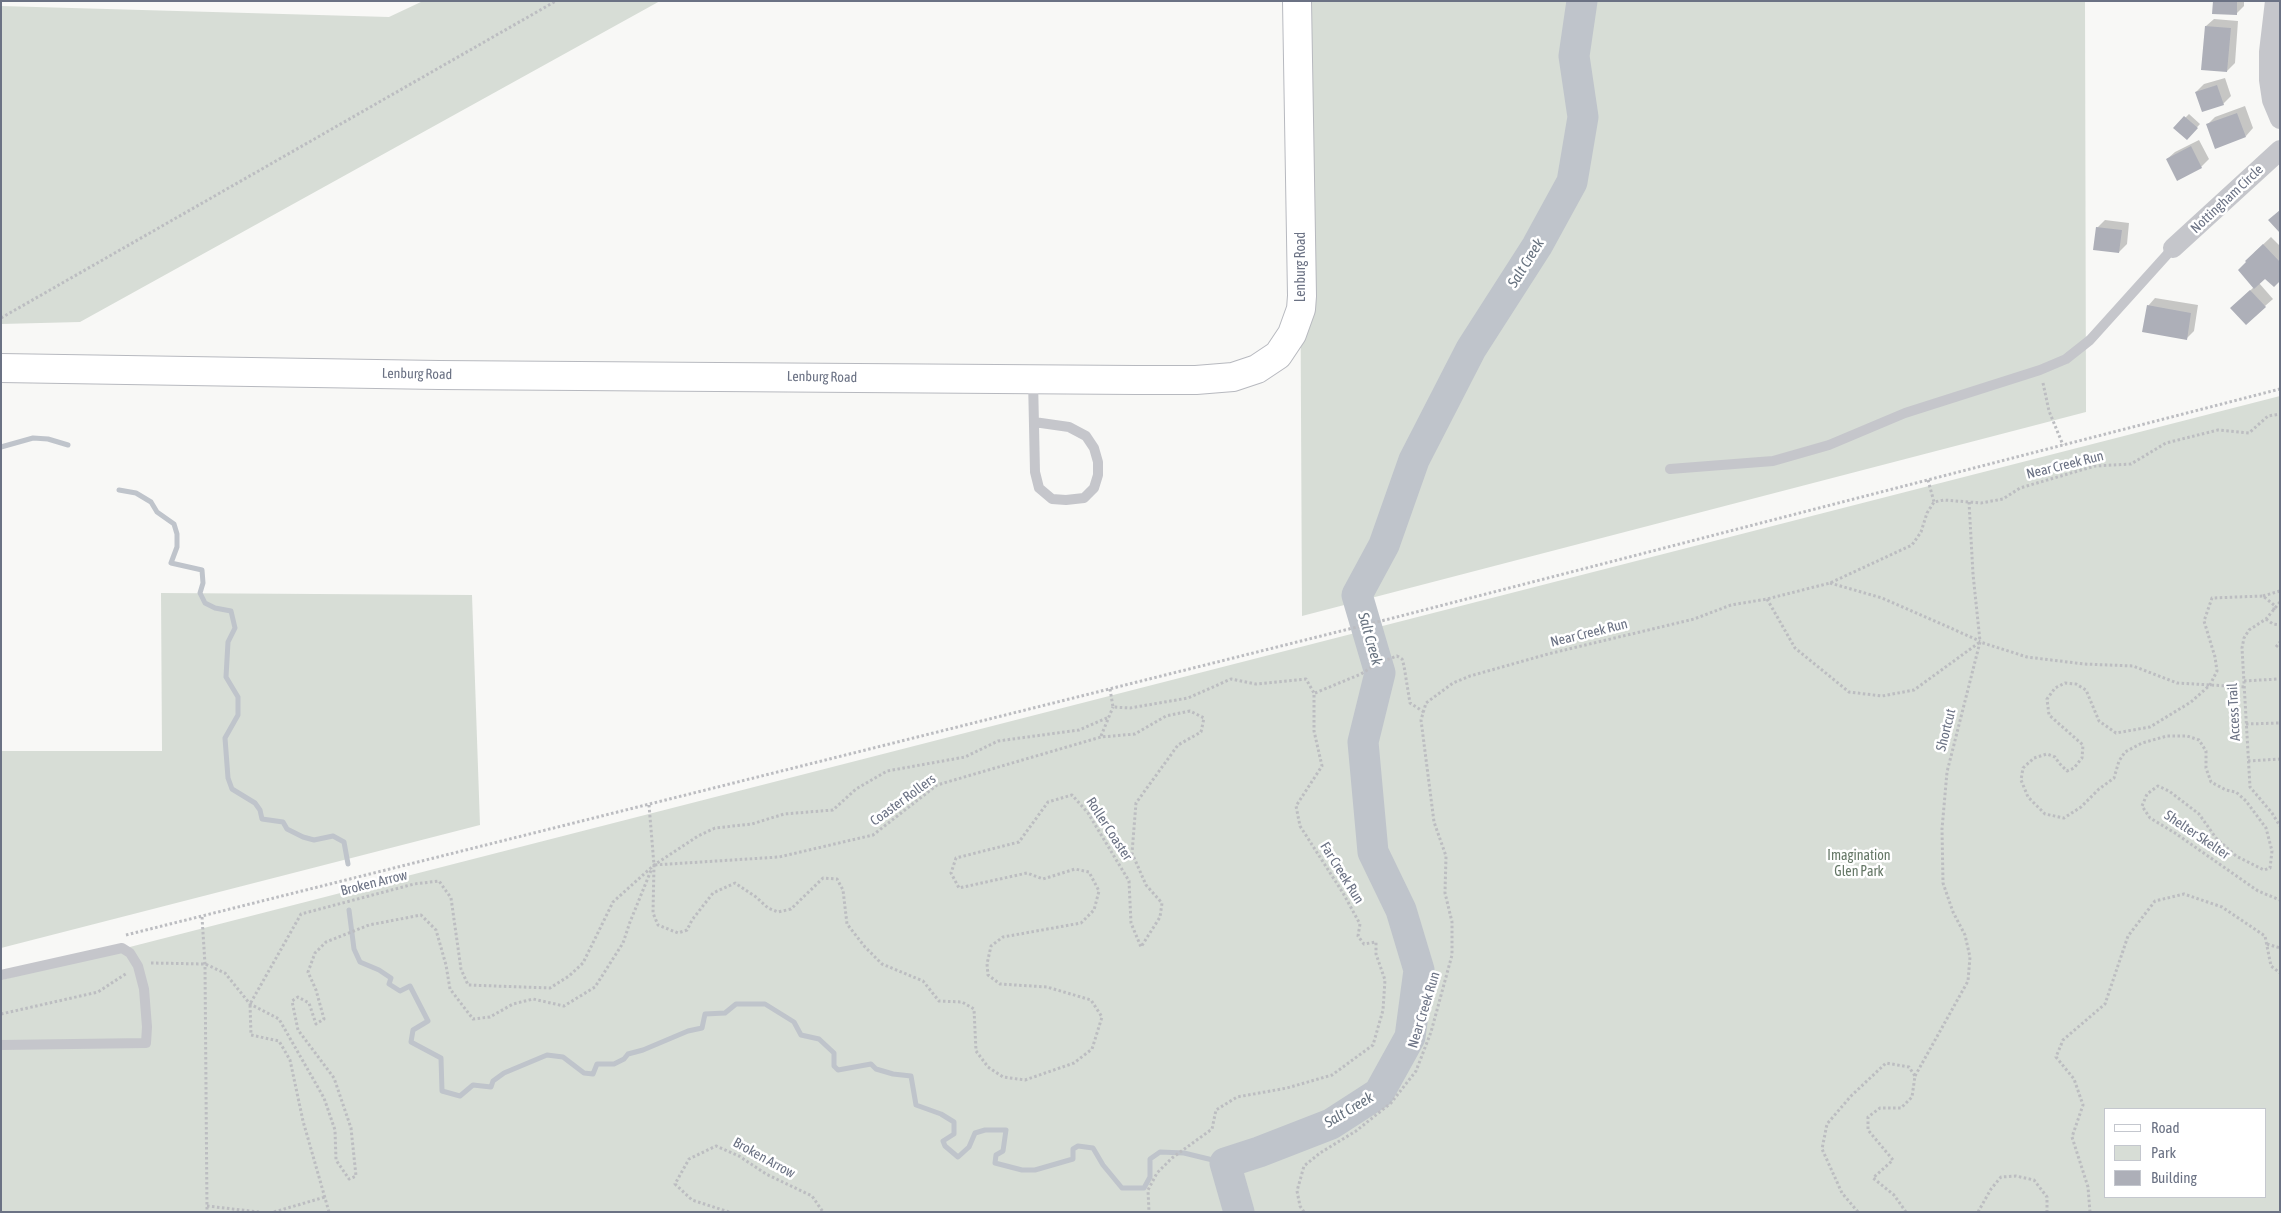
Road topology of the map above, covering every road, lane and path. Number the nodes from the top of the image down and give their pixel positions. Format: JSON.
{"nodes":[{"id":1,"x":556,"y":1,"type":"edge"},
{"id":2,"x":1297,"y":1,"type":"edge"},
{"id":3,"x":2275,"y":1,"type":"edge"},
{"id":4,"x":2280,"y":119,"type":"edge"},
{"id":5,"x":2280,"y":150,"type":"edge"},
{"id":6,"x":2173,"y":248,"type":"joint"},
{"id":7,"x":1,"y":318,"type":"edge"},
{"id":8,"x":1,"y":368,"type":"edge"},
{"id":9,"x":2040,"y":370,"type":"junction"},
{"id":10,"x":1032,"y":378,"type":"junction"},
{"id":11,"x":2280,"y":389,"type":"edge"},
{"id":12,"x":2280,"y":414,"type":"edge"},
{"id":13,"x":1034,"y":422,"type":"junction"},
{"id":14,"x":2063,"y":445,"type":"junction"},
{"id":15,"x":1670,"y":469,"type":"dead end"},
{"id":16,"x":1928,"y":480,"type":"junction"},
{"id":17,"x":1934,"y":502,"type":"junction"},
{"id":18,"x":1969,"y":502,"type":"junction"},
{"id":19,"x":1830,"y":583,"type":"junction"},
{"id":20,"x":2280,"y":591,"type":"edge"},
{"id":21,"x":2263,"y":596,"type":"junction"},
{"id":22,"x":1767,"y":599,"type":"junction"},
{"id":23,"x":2280,"y":602,"type":"edge"},
{"id":24,"x":2274,"y":610,"type":"junction"},
{"id":25,"x":2266,"y":619,"type":"junction"},
{"id":26,"x":2280,"y":625,"type":"edge"},
{"id":27,"x":1980,"y":642,"type":"junction"},
{"id":28,"x":2280,"y":642,"type":"edge"},
{"id":29,"x":2276,"y":647,"type":"dead end"},
{"id":30,"x":2278,"y":679,"type":"dead end"},
{"id":31,"x":2244,"y":681,"type":"junction"},
{"id":32,"x":2210,"y":685,"type":"junction"},
{"id":33,"x":2244,"y":687,"type":"junction"},
{"id":34,"x":1110,"y":689,"type":"junction"},
{"id":35,"x":1314,"y":693,"type":"junction"},
{"id":36,"x":1113,"y":707,"type":"junction"},
{"id":37,"x":1424,"y":712,"type":"junction"},
{"id":38,"x":1109,"y":717,"type":"junction"},
{"id":39,"x":2280,"y":722,"type":"edge"},
{"id":40,"x":2246,"y":724,"type":"junction"},
{"id":41,"x":1101,"y":737,"type":"junction"},
{"id":42,"x":2248,"y":760,"type":"junction"},
{"id":43,"x":2280,"y":760,"type":"edge"},
{"id":44,"x":649,"y":805,"type":"junction"},
{"id":45,"x":2280,"y":826,"type":"edge"},
{"id":46,"x":654,"y":865,"type":"junction"},
{"id":47,"x":2280,"y":900,"type":"edge"},
{"id":48,"x":202,"y":917,"type":"junction"},
{"id":49,"x":125,"y":935,"type":"dead end"},
{"id":50,"x":2266,"y":944,"type":"junction"},
{"id":51,"x":2280,"y":948,"type":"edge"},
{"id":52,"x":2280,"y":973,"type":"edge"},
{"id":53,"x":1,"y":975,"type":"edge"},
{"id":54,"x":250,"y":1004,"type":"junction"},
{"id":55,"x":1,"y":1045,"type":"edge"},
{"id":56,"x":1915,"y":1076,"type":"junction"},
{"id":57,"x":325,"y":1196,"type":"junction"},
{"id":58,"x":207,"y":1206,"type":"junction"},
{"id":59,"x":207,"y":1212,"type":"edge"},
{"id":60,"x":259,"y":1212,"type":"edge"},
{"id":61,"x":274,"y":1212,"type":"edge"},
{"id":62,"x":329,"y":1212,"type":"edge"},
{"id":63,"x":729,"y":1212,"type":"edge"},
{"id":64,"x":823,"y":1212,"type":"edge"},
{"id":65,"x":1149,"y":1212,"type":"edge"},
{"id":66,"x":1304,"y":1212,"type":"edge"},
{"id":67,"x":1858,"y":1212,"type":"edge"},
{"id":68,"x":1906,"y":1212,"type":"edge"},
{"id":69,"x":1978,"y":1212,"type":"edge"},
{"id":70,"x":2047,"y":1212,"type":"edge"},
{"id":71,"x":2090,"y":1212,"type":"edge"}],
"edges":[{"from":1,"to":7,"type":"path"},
{"from":2,"to":10,"type":"street","name":"Lenburg Road"},
{"from":3,"to":4,"type":"street"},
{"from":5,"to":6,"type":"street","name":"Nottingham Circle"},
{"from":6,"to":9,"type":"lane"},
{"from":8,"to":10,"type":"street","name":"Lenburg Road"},
{"from":9,"to":14,"type":"path"},
{"from":9,"to":15,"type":"lane"},
{"from":10,"to":13,"type":"lane"},
{"from":11,"to":14,"type":"path"},
{"from":12,"to":18,"type":"path","name":"Near Creek Run"},
{"from":13,"to":13,"type":"lane"},
{"from":14,"to":16,"type":"path"},
{"from":16,"to":17,"type":"path"},
{"from":16,"to":34,"type":"path"},
{"from":17,"to":18,"type":"path","name":"Near Creek Run"},
{"from":17,"to":19,"type":"path","name":"Near Creek Run"},
{"from":18,"to":27,"type":"path"},
{"from":19,"to":22,"type":"path","name":"Near Creek Run"},
{"from":19,"to":27,"type":"path"},
{"from":20,"to":21,"type":"path"},
{"from":21,"to":24,"type":"path"},
{"from":21,"to":32,"type":"path"},
{"from":22,"to":27,"type":"path"},
{"from":22,"to":37,"type":"path","name":"Near Creek Run"},
{"from":23,"to":24,"type":"path","name":"Access Trail"},
{"from":24,"to":25,"type":"path","name":"Access Trail"},
{"from":25,"to":26,"type":"path"},
{"from":25,"to":31,"type":"path","name":"Access Trail"},
{"from":27,"to":32,"type":"path"},
{"from":27,"to":56,"type":"path","name":"Shortcut"},
{"from":28,"to":29,"type":"path"},
{"from":30,"to":31,"type":"path"},
{"from":31,"to":33,"type":"path","name":"Access Trail"},
{"from":32,"to":33,"type":"path"},
{"from":32,"to":47,"type":"path","name":"Shelter Skelter"},
{"from":33,"to":40,"type":"path","name":"Access Trail"},
{"from":34,"to":36,"type":"path"},
{"from":34,"to":44,"type":"path"},
{"from":35,"to":36,"type":"path"},
{"from":35,"to":37,"type":"path"},
{"from":35,"to":65,"type":"path","name":"Far Creek Run"},
{"from":36,"to":38,"type":"path"},
{"from":37,"to":66,"type":"path","name":"Near Creek Run"},
{"from":38,"to":41,"type":"path"},
{"from":38,"to":46,"type":"path"},
{"from":39,"to":40,"type":"path"},
{"from":40,"to":42,"type":"path","name":"Access Trail"},
{"from":41,"to":46,"type":"path","name":"Coaster Rollers"},
{"from":41,"to":46,"type":"path","name":"Roller Coaster"},
{"from":42,"to":43,"type":"path"},
{"from":42,"to":45,"type":"path","name":"Access Trail"},
{"from":44,"to":46,"type":"path"},
{"from":44,"to":48,"type":"path"},
{"from":46,"to":54,"type":"path","name":"Broken Arrow"},
{"from":46,"to":54,"type":"path"},
{"from":48,"to":49,"type":"path"},
{"from":48,"to":58,"type":"path"},
{"from":50,"to":51,"type":"path"},
{"from":50,"to":52,"type":"path"},
{"from":50,"to":71,"type":"path"},
{"from":53,"to":55,"type":"lane"},
{"from":54,"to":57,"type":"path"},
{"from":56,"to":67,"type":"path"},
{"from":56,"to":68,"type":"path","name":"Shortcut"},
{"from":57,"to":61,"type":"path"},
{"from":57,"to":62,"type":"path"},
{"from":58,"to":59,"type":"path"},
{"from":58,"to":60,"type":"path"},
{"from":63,"to":64,"type":"path","name":"Broken Arrow"},
{"from":69,"to":70,"type":"path"}]}
